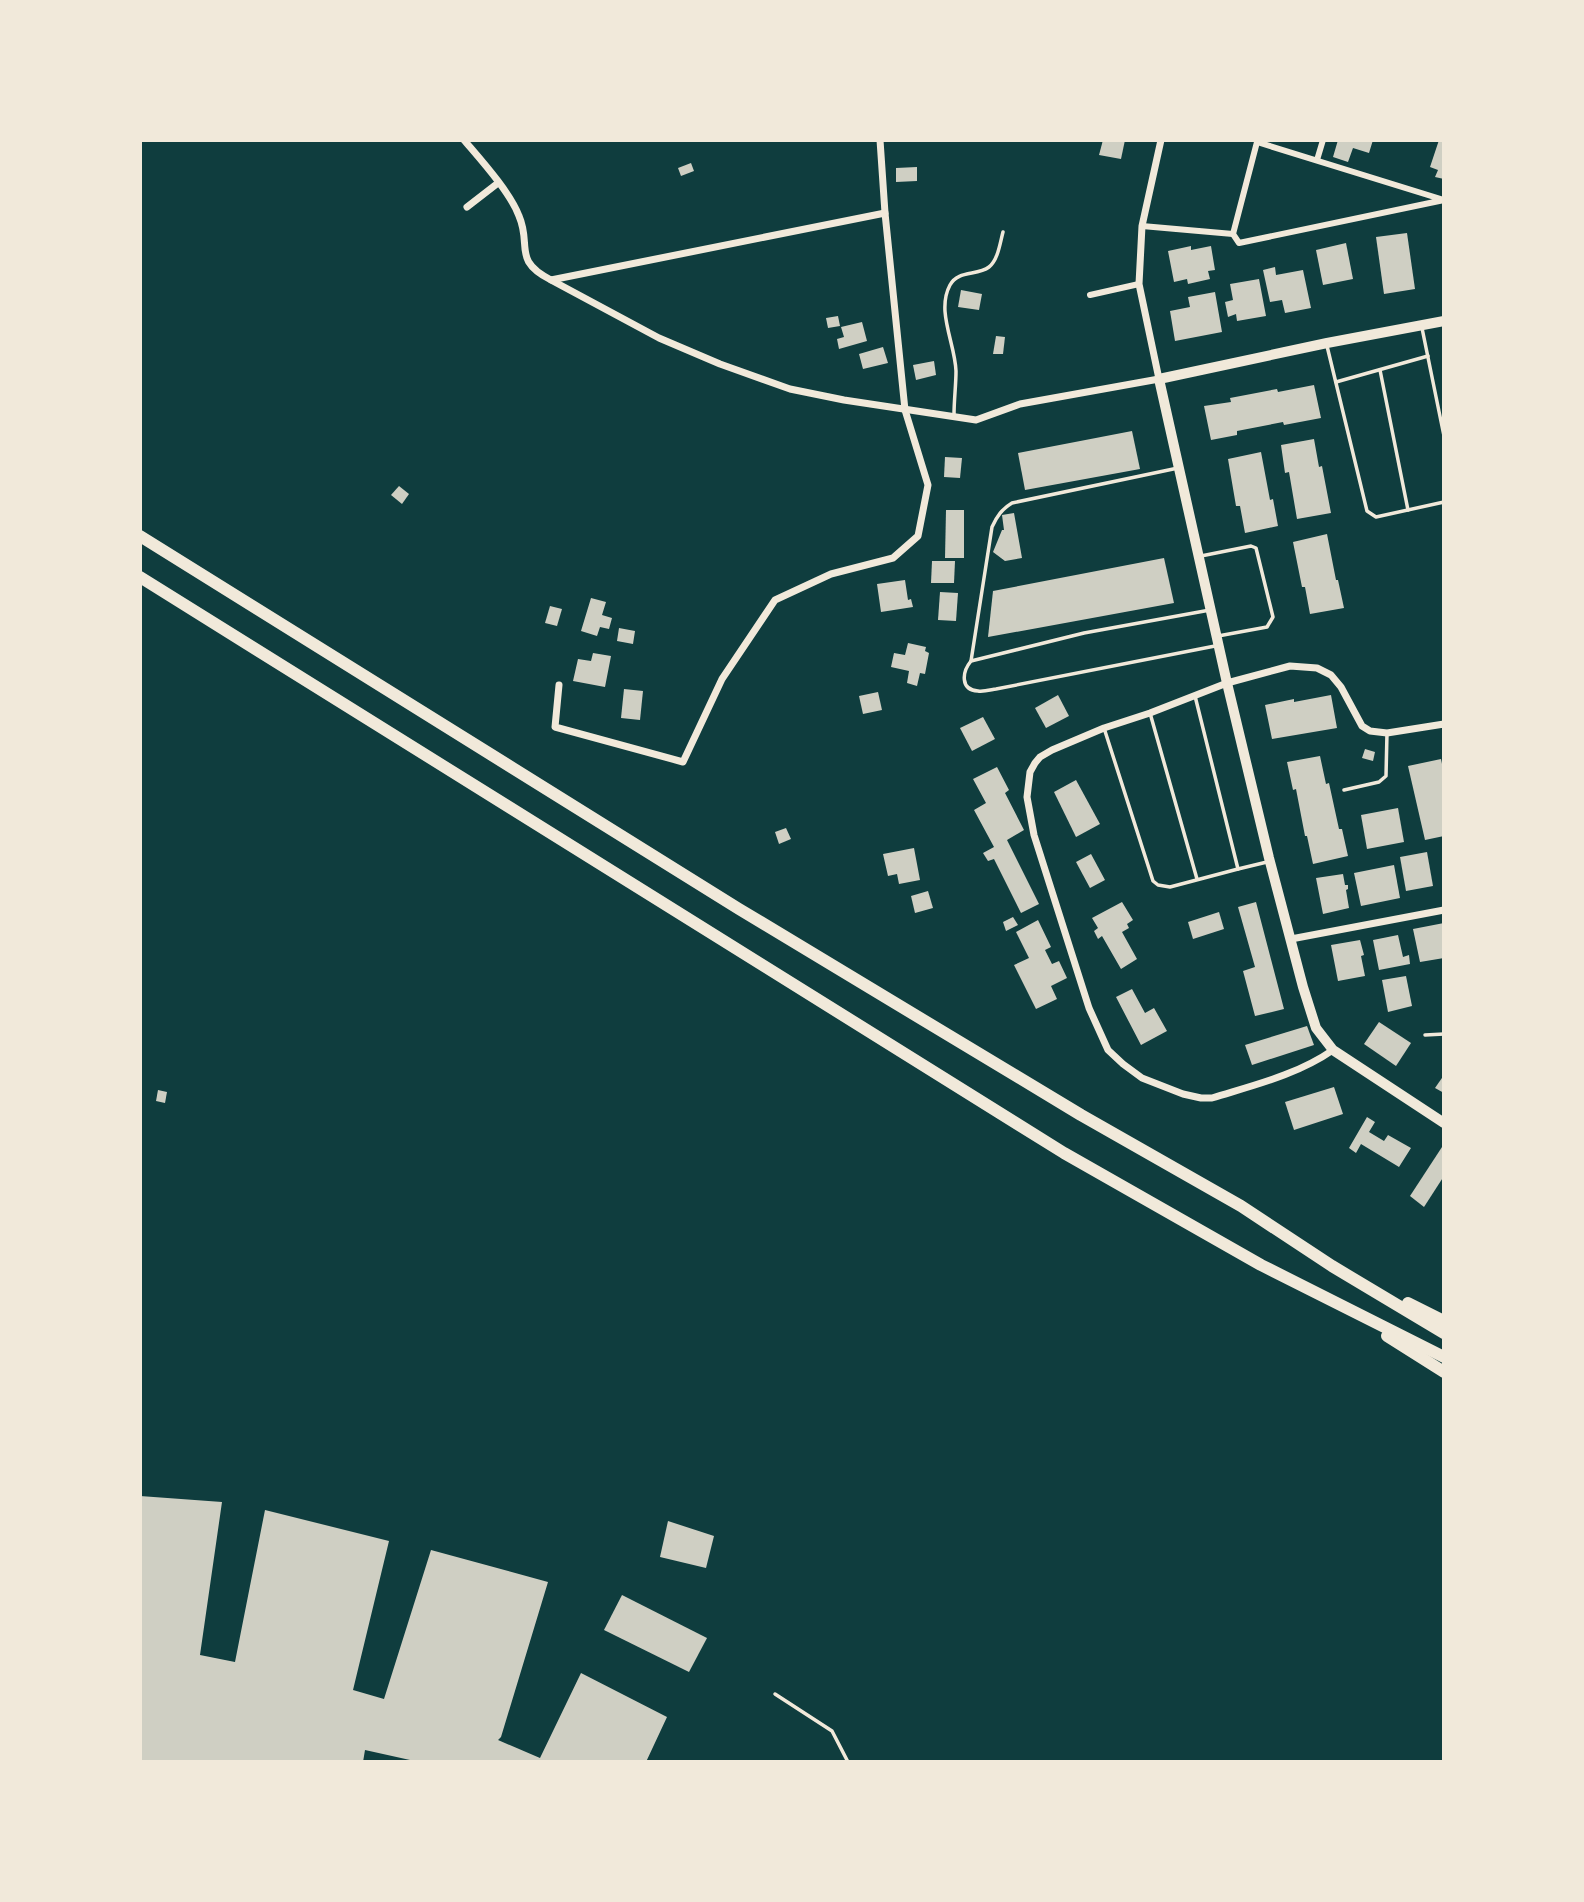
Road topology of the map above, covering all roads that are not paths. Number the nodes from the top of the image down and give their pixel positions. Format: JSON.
{"nodes":[{"id":1,"x":464,"y":140,"type":"edge"},
{"id":2,"x":880,"y":140,"type":"edge"},
{"id":3,"x":1161,"y":140,"type":"edge"},
{"id":4,"x":1323,"y":140,"type":"edge"},
{"id":5,"x":1257,"y":141,"type":"edge"},
{"id":6,"x":1317,"y":160,"type":"junction"},
{"id":7,"x":498,"y":183,"type":"junction"},
{"id":8,"x":1444,"y":200,"type":"edge"},
{"id":9,"x":467,"y":207,"type":"dead end"},
{"id":10,"x":885,"y":214,"type":"junction"},
{"id":11,"x":1142,"y":226,"type":"junction"},
{"id":12,"x":1003,"y":232,"type":"dead end"},
{"id":13,"x":1233,"y":234,"type":"junction"},
{"id":14,"x":551,"y":280,"type":"junction"},
{"id":15,"x":1139,"y":284,"type":"junction"},
{"id":16,"x":1090,"y":295,"type":"dead end"},
{"id":17,"x":1444,"y":321,"type":"edge"},
{"id":18,"x":1421,"y":326,"type":"junction"},
{"id":19,"x":1327,"y":344,"type":"junction"},
{"id":20,"x":1428,"y":356,"type":"junction"},
{"id":21,"x":1380,"y":370,"type":"junction"},
{"id":22,"x":1159,"y":379,"type":"junction"},
{"id":23,"x":1336,"y":382,"type":"junction"},
{"id":24,"x":905,"y":410,"type":"junction"},
{"id":25,"x":954,"y":417,"type":"junction"},
{"id":26,"x":1444,"y":436,"type":"edge"},
{"id":27,"x":1180,"y":467,"type":"junction"},
{"id":28,"x":1444,"y":502,"type":"edge"},
{"id":29,"x":1408,"y":510,"type":"junction"},
{"id":30,"x":140,"y":536,"type":"edge"},
{"id":31,"x":1199,"y":556,"type":"junction"},
{"id":32,"x":140,"y":577,"type":"edge"},
{"id":33,"x":1212,"y":609,"type":"junction"},
{"id":34,"x":1219,"y":641,"type":"junction"},
{"id":35,"x":971,"y":661,"type":"junction"},
{"id":36,"x":1227,"y":683,"type":"junction"},
{"id":37,"x":559,"y":685,"type":"dead end"},
{"id":38,"x":1195,"y":696,"type":"junction"},
{"id":39,"x":1150,"y":713,"type":"junction"},
{"id":40,"x":1444,"y":724,"type":"edge"},
{"id":41,"x":1104,"y":728,"type":"junction"},
{"id":42,"x":1387,"y":733,"type":"junction"},
{"id":43,"x":1344,"y":790,"type":"dead end"},
{"id":44,"x":1270,"y":862,"type":"junction"},
{"id":45,"x":1238,"y":869,"type":"junction"},
{"id":46,"x":1197,"y":879,"type":"junction"},
{"id":47,"x":1444,"y":910,"type":"edge"},
{"id":48,"x":1291,"y":939,"type":"junction"},
{"id":49,"x":1444,"y":1034,"type":"edge"},
{"id":50,"x":1425,"y":1035,"type":"dead end"},
{"id":51,"x":1333,"y":1050,"type":"junction"},
{"id":52,"x":1444,"y":1123,"type":"edge"},
{"id":53,"x":1332,"y":1266,"type":"junction"},
{"id":54,"x":1325,"y":1297,"type":"junction"},
{"id":55,"x":1444,"y":1321,"type":"edge"},
{"id":56,"x":1444,"y":1333,"type":"edge"},
{"id":57,"x":1444,"y":1357,"type":"edge"},
{"id":58,"x":1444,"y":1371,"type":"edge"},
{"id":59,"x":775,"y":1695,"type":"dead end"},
{"id":60,"x":848,"y":1762,"type":"edge"}],
"edges":[{"from":1,"to":7,"type":"street"},
{"from":2,"to":10,"type":"street"},
{"from":3,"to":11,"type":"street"},
{"from":4,"to":6,"type":"street"},
{"from":5,"to":6,"type":"street"},
{"from":5,"to":13,"type":"street"},
{"from":6,"to":8,"type":"street"},
{"from":7,"to":9,"type":"street"},
{"from":7,"to":14,"type":"street"},
{"from":8,"to":13,"type":"street"},
{"from":10,"to":14,"type":"street"},
{"from":10,"to":24,"type":"street"},
{"from":11,"to":13,"type":"street"},
{"from":11,"to":15,"type":"street"},
{"from":12,"to":25,"type":"lane"},
{"from":14,"to":24,"type":"street"},
{"from":15,"to":16,"type":"street"},
{"from":15,"to":22,"type":"street"},
{"from":17,"to":18,"type":"street"},
{"from":18,"to":19,"type":"street"},
{"from":18,"to":20,"type":"lane"},
{"from":19,"to":22,"type":"street"},
{"from":19,"to":23,"type":"lane"},
{"from":20,"to":21,"type":"lane"},
{"from":20,"to":26,"type":"lane"},
{"from":21,"to":23,"type":"lane"},
{"from":21,"to":29,"type":"lane"},
{"from":22,"to":25,"type":"street"},
{"from":22,"to":27,"type":"street"},
{"from":23,"to":29,"type":"lane"},
{"from":24,"to":25,"type":"street"},
{"from":24,"to":37,"type":"street"},
{"from":27,"to":31,"type":"street"},
{"from":27,"to":35,"type":"lane"},
{"from":28,"to":29,"type":"lane"},
{"from":30,"to":53,"type":"highway"},
{"from":31,"to":33,"type":"street"},
{"from":31,"to":34,"type":"lane"},
{"from":32,"to":54,"type":"highway"},
{"from":33,"to":34,"type":"street"},
{"from":33,"to":35,"type":"lane"},
{"from":34,"to":35,"type":"lane"},
{"from":34,"to":36,"type":"street"},
{"from":36,"to":38,"type":"street"},
{"from":36,"to":42,"type":"street"},
{"from":36,"to":44,"type":"street"},
{"from":38,"to":39,"type":"street"},
{"from":38,"to":45,"type":"lane"},
{"from":39,"to":41,"type":"street"},
{"from":39,"to":46,"type":"lane"},
{"from":40,"to":42,"type":"street"},
{"from":41,"to":46,"type":"lane"},
{"from":41,"to":51,"type":"street"},
{"from":42,"to":43,"type":"lane"},
{"from":44,"to":45,"type":"lane"},
{"from":44,"to":48,"type":"street"},
{"from":45,"to":46,"type":"lane"},
{"from":47,"to":48,"type":"street"},
{"from":48,"to":51,"type":"street"},
{"from":49,"to":50,"type":"lane"},
{"from":51,"to":52,"type":"street"},
{"from":53,"to":55,"type":"highway"},
{"from":53,"to":56,"type":"highway"},
{"from":54,"to":57,"type":"highway"},
{"from":54,"to":58,"type":"highway"},
{"from":59,"to":60,"type":"lane"}]}
